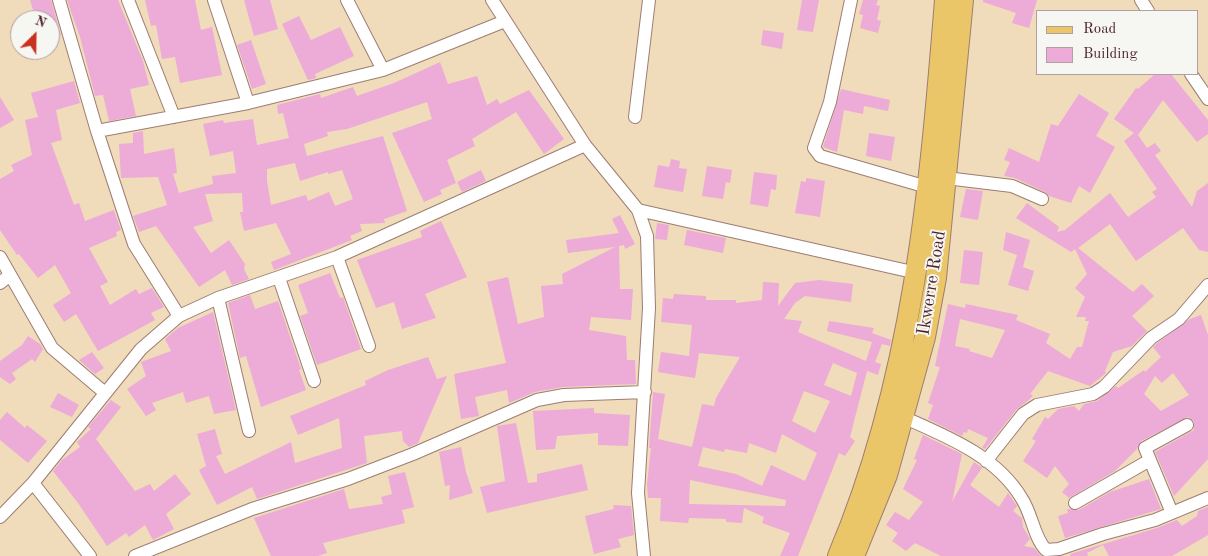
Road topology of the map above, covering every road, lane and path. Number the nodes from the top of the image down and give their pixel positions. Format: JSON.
{"nodes":[{"id":1,"x":59,"y":0,"type":"edge"},
{"id":2,"x":128,"y":0,"type":"edge"},
{"id":3,"x":214,"y":0,"type":"edge"},
{"id":4,"x":346,"y":0,"type":"edge"},
{"id":5,"x":492,"y":0,"type":"edge"},
{"id":6,"x":649,"y":0,"type":"edge"},
{"id":7,"x":851,"y":0,"type":"edge"},
{"id":8,"x":945,"y":0,"type":"edge"},
{"id":9,"x":963,"y":0,"type":"edge"},
{"id":10,"x":505,"y":21,"type":"junction"},
{"id":11,"x":383,"y":70,"type":"junction"},
{"id":12,"x":1192,"y":75,"type":"edge"},
{"id":13,"x":1208,"y":99,"type":"edge"},
{"id":14,"x":248,"y":103,"type":"junction"},
{"id":15,"x":174,"y":116,"type":"junction"},
{"id":16,"x":635,"y":117,"type":"dead end"},
{"id":17,"x":97,"y":131,"type":"junction"},
{"id":18,"x":585,"y":144,"type":"junction"},
{"id":19,"x":946,"y":178,"type":"junction"},
{"id":20,"x":927,"y":187,"type":"junction"},
{"id":21,"x":1042,"y":199,"type":"dead end"},
{"id":22,"x":638,"y":210,"type":"junction"},
{"id":23,"x":0,"y":256,"type":"edge"},
{"id":24,"x":337,"y":257,"type":"junction"},
{"id":25,"x":916,"y":273,"type":"junction"},
{"id":26,"x":279,"y":278,"type":"junction"},
{"id":27,"x":5,"y":279,"type":"edge"},
{"id":28,"x":1208,"y":285,"type":"edge"},
{"id":29,"x":218,"y":298,"type":"junction"},
{"id":30,"x":179,"y":316,"type":"junction"},
{"id":31,"x":369,"y":346,"type":"dead end"},
{"id":32,"x":314,"y":381,"type":"dead end"},
{"id":33,"x":645,"y":392,"type":"junction"},
{"id":34,"x":105,"y":393,"type":"junction"},
{"id":35,"x":903,"y":417,"type":"junction"},
{"id":36,"x":1187,"y":425,"type":"dead end"},
{"id":37,"x":249,"y":431,"type":"dead end"},
{"id":38,"x":1150,"y":460,"type":"junction"},
{"id":39,"x":986,"y":461,"type":"junction"},
{"id":40,"x":33,"y":483,"type":"junction"},
{"id":41,"x":1208,"y":498,"type":"edge"},
{"id":42,"x":1075,"y":503,"type":"dead end"},
{"id":43,"x":1172,"y":513,"type":"junction"},
{"id":44,"x":1,"y":515,"type":"edge"},
{"id":45,"x":90,"y":556,"type":"edge"},
{"id":46,"x":135,"y":556,"type":"edge"},
{"id":47,"x":644,"y":556,"type":"edge"},
{"id":48,"x":838,"y":556,"type":"edge"},
{"id":49,"x":854,"y":556,"type":"edge"}],
"edges":[{"from":1,"to":17,"type":"street"},
{"from":2,"to":15,"type":"street"},
{"from":3,"to":14,"type":"street"},
{"from":4,"to":11,"type":"street"},
{"from":5,"to":10,"type":"street"},
{"from":6,"to":16,"type":"street"},
{"from":7,"to":20,"type":"street"},
{"from":8,"to":20,"type":"main road"},
{"from":9,"to":19,"type":"main road","name":"Ikwerre Road"},
{"from":10,"to":11,"type":"street"},
{"from":10,"to":18,"type":"street"},
{"from":11,"to":14,"type":"street"},
{"from":12,"to":13,"type":"street"},
{"from":14,"to":15,"type":"street"},
{"from":15,"to":17,"type":"street"},
{"from":17,"to":30,"type":"street"},
{"from":18,"to":22,"type":"street"},
{"from":18,"to":24,"type":"street"},
{"from":19,"to":21,"type":"street"},
{"from":19,"to":35,"type":"main road","name":"Ikwerre Road"},
{"from":20,"to":25,"type":"main road"},
{"from":22,"to":25,"type":"street"},
{"from":22,"to":33,"type":"street"},
{"from":23,"to":27,"type":"street"},
{"from":24,"to":26,"type":"street"},
{"from":24,"to":31,"type":"street"},
{"from":25,"to":48,"type":"main road"},
{"from":26,"to":29,"type":"street"},
{"from":26,"to":32,"type":"street"},
{"from":27,"to":34,"type":"street"},
{"from":28,"to":39,"type":"street"},
{"from":29,"to":30,"type":"street"},
{"from":29,"to":37,"type":"street"},
{"from":30,"to":34,"type":"street"},
{"from":33,"to":46,"type":"street"},
{"from":33,"to":47,"type":"street"},
{"from":34,"to":40,"type":"street"},
{"from":35,"to":39,"type":"street"},
{"from":35,"to":49,"type":"main road","name":"Ikwerre Road"},
{"from":36,"to":38,"type":"street"},
{"from":38,"to":42,"type":"street"},
{"from":38,"to":43,"type":"street"},
{"from":39,"to":43,"type":"street"},
{"from":40,"to":44,"type":"street"},
{"from":40,"to":45,"type":"street"},
{"from":41,"to":43,"type":"street"}]}
